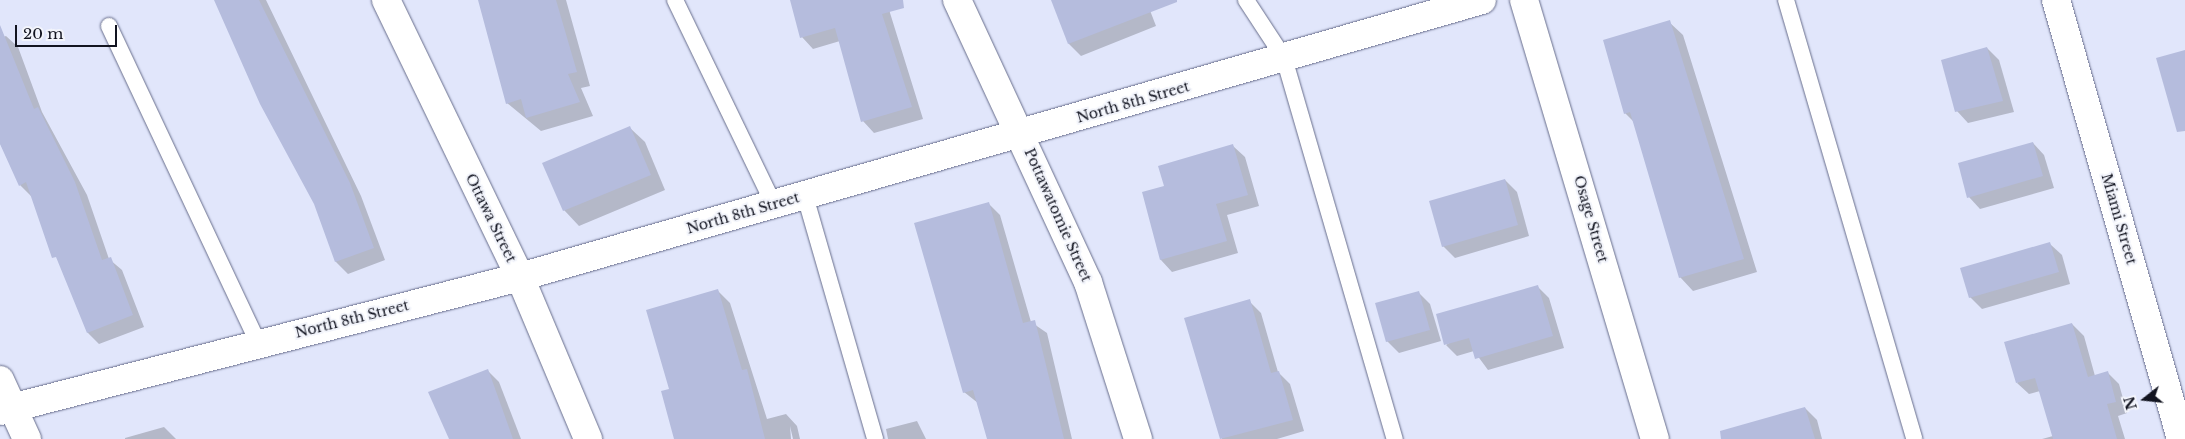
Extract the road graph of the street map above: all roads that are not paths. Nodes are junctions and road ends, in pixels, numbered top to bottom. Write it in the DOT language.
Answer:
graph roads {
  1 [pos="386,0"];
  2 [pos="675,0"];
  3 [pos="957,0"];
  4 [pos="1246,0"];
  5 [pos="1482,0"];
  6 [pos="1524,0"];
  7 [pos="1786,0"];
  8 [pos="2056,0"];
  9 [pos="109,26"];
  10 [pos="1284,58"];
  11 [pos="1022,134"];
  12 [pos="805,196"];
  13 [pos="774,205"];
  14 [pos="520,277"];
  15 [pos="258,343"];
  16 [pos="0,380"];
  17 [pos="6,408"];
  18 [pos="28,439"];
  19 [pos="588,439"];
  20 [pos="875,439"];
  21 [pos="1138,439"];
  22 [pos="1395,439"];
  23 [pos="1655,439"];
  24 [pos="1914,439"];
  25 [pos="2181,439"];
  1 -- 14 [label="street, Ottawa Street"];
  2 -- 13 [label="lane"];
  3 -- 11 [label="street, Pottawatomie Street"];
  4 -- 10 [label="lane"];
  5 -- 10 [label="street, North 8th Street"];
  6 -- 23 [label="street, Osage Street"];
  7 -- 24 [label="lane"];
  8 -- 25 [label="street, Miami Street"];
  9 -- 15 [label="lane"];
  10 -- 11 [label="street, North 8th Street"];
  10 -- 22 [label="lane"];
  11 -- 12 [label="street, North 8th Street"];
  11 -- 21 [label="street, Pottawatomie Street"];
  12 -- 13 [label="street, North 8th Street"];
  12 -- 20 [label="lane"];
  13 -- 14 [label="street, North 8th Street"];
  14 -- 15 [label="street, North 8th Street"];
  14 -- 19 [label="street, Ottawa Street"];
  15 -- 17 [label="street, North 8th Street"];
  16 -- 17 [label="street"];
  17 -- 18 [label="street"];
}
